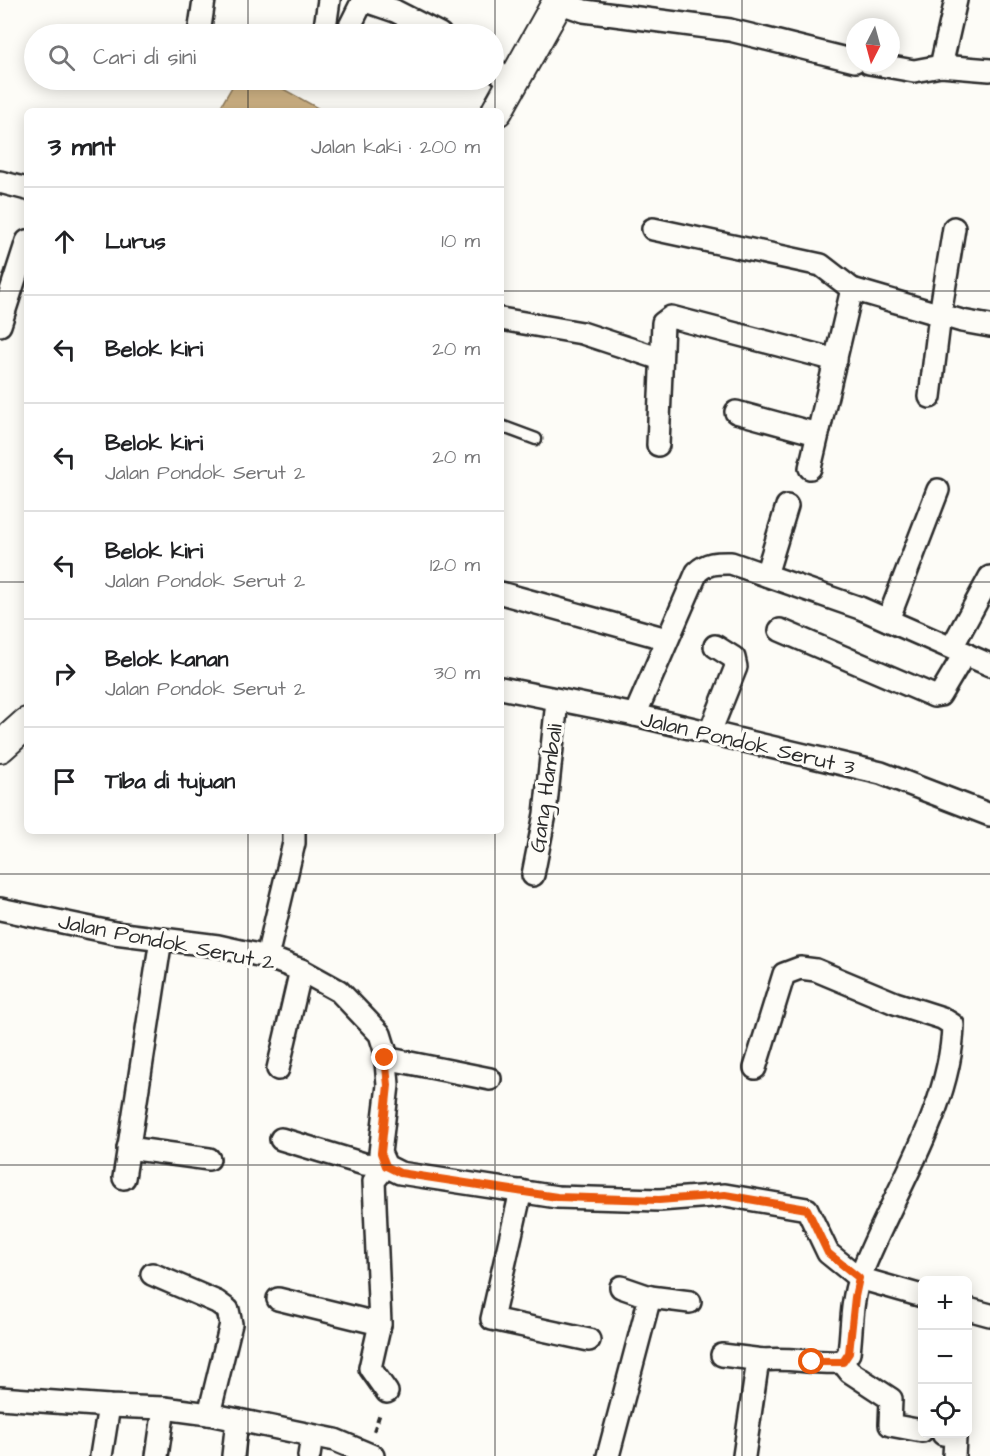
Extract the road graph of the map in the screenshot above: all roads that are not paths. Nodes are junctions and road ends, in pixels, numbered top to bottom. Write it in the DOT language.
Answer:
graph roads {
  1 [pos="204,0"];
  2 [pos="329,0"];
  3 [pos="956,0"];
  4 [pos="558,1"];
  5 [pos="200,24"];
  6 [pos="325,24"];
  7 [pos="351,24"];
  8 [pos="420,24"];
  9 [pos="846,59"];
  10 [pos="941,66"];
  11 [pos="900,69"];
  12 [pos="990,70"];
  13 [pos="504,75"];
  14 [pos="501,90"];
  15 [pos="498,108"];
  16 [pos="0,182"];
  17 [pos="24,188"];
  18 [pos="954,228"];
  19 [pos="653,229"];
  20 [pos="24,251"];
  21 [pos="852,289"];
  22 [pos="940,315"];
  23 [pos="504,320"];
  24 [pos="0,325"];
  25 [pos="990,326"];
  26 [pos="661,359"];
  27 [pos="836,360"];
  28 [pos="930,397"];
  29 [pos="736,412"];
  30 [pos="504,427"];
  31 [pos="818,434"];
  32 [pos="536,439"];
  33 [pos="658,446"];
  34 [pos="810,468"];
  35 [pos="938,490"];
  36 [pos="787,506"];
  37 [pos="766,575"];
  38 [pos="990,577"];
  39 [pos="504,594"];
  40 [pos="888,620"];
  41 [pos="780,630"];
  42 [pos="667,639"];
  43 [pos="715,646"];
  44 [pos="958,650"];
  45 [pos="990,665"];
  46 [pos="504,689"];
  47 [pos="557,701"];
  48 [pos="635,715"];
  49 [pos="24,726"];
  50 [pos="710,732"];
  51 [pos="0,747"];
  52 [pos="990,815"];
  53 [pos="294,834"];
  54 [pos="533,874"];
  55 [pos="0,909"];
  56 [pos="161,939"];
  57 [pos="267,957"];
  58 [pos="300,970"];
  59 [pos="385,1058"];
  60 [pos="755,1068"];
  61 [pos="278,1069"];
  62 [pos="490,1078"];
  63 [pos="281,1139"];
  64 [pos="129,1148"];
  65 [pos="209,1159"];
  66 [pos="386,1166"];
  67 [pos="124,1178"];
  68 [pos="521,1191"];
  69 [pos="152,1274"];
  70 [pos="859,1278"];
  71 [pos="621,1287"];
  72 [pos="918,1295"];
  73 [pos="650,1297"];
  74 [pos="278,1299"];
  75 [pos="690,1302"];
  76 [pos="972,1310"];
  77 [pos="990,1315"];
  78 [pos="380,1323"];
  79 [pos="589,1340"];
  80 [pos="722,1355"];
  81 [pos="763,1360"];
  82 [pos="843,1362"];
  83 [pos="387,1392"];
  84 [pos="0,1398"];
  85 [pos="108,1406"];
  86 [pos="164,1408"];
  87 [pos="210,1414"];
  88 [pos="237,1420"];
  89 [pos="918,1430"];
  90 [pos="955,1438"];
  91 [pos="310,1446"];
  92 [pos="369,1455"];
  93 [pos="100,1456"];
  94 [pos="157,1456"];
  95 [pos="233,1456"];
  96 [pos="608,1456"];
  97 [pos="744,1456"];
  98 [pos="954,1456"];
  1 -- 5 [label="street"];
  2 -- 6 [label="street"];
  3 -- 10 [label="street"];
  4 -- 9 [label="street"];
  4 -- 13 [label="main road"];
  7 -- 8 [label="street"];
  10 -- 11 [label="street"];
  10 -- 12 [label="street"];
  14 -- 15 [label="main road"];
  16 -- 17 [label="street"];
  18 -- 22 [label="street"];
  19 -- 21 [label="street"];
  20 -- 24 [label="street"];
  21 -- 22 [label="street"];
  21 -- 27 [label="street"];
  22 -- 25 [label="street"];
  22 -- 28 [label="street"];
  23 -- 26 [label="street"];
  26 -- 27 [label="street"];
  26 -- 33 [label="street"];
  27 -- 31 [label="street"];
  29 -- 31 [label="street"];
  30 -- 32 [label="lane"];
  31 -- 34 [label="street"];
  35 -- 40 [label="street"];
  36 -- 37 [label="street"];
  37 -- 40 [label="street"];
  37 -- 42 [label="street"];
  38 -- 44 [label="street"];
  39 -- 42 [label="street"];
  40 -- 44 [label="street"];
  41 -- 44 [label="street"];
  42 -- 48 [label="street"];
  43 -- 50 [label="street"];
  44 -- 45 [label="street"];
  46 -- 47 [label="street, Jalan Pondok Serut 3"];
  47 -- 48 [label="street, Jalan Pondok Serut 3"];
  47 -- 54 [label="street, Gang Hambali"];
  48 -- 50 [label="street, Jalan Pondok Serut 3"];
  49 -- 51 [label="main road"];
  50 -- 52 [label="street, Jalan Pondok Serut 3"];
  53 -- 57 [label="street"];
  55 -- 56 [label="street, Jalan Pondok Serut 2"];
  56 -- 57 [label="street, Jalan Pondok Serut 2"];
  56 -- 64 [label="street"];
  57 -- 58 [label="street, Jalan Pondok Serut 2"];
  58 -- 59 [label="street, Jalan Pondok Serut 2"];
  58 -- 61 [label="street"];
  59 -- 62 [label="street"];
  59 -- 66 [label="street, Jalan Pondok Serut 2"];
  60 -- 70 [label="street"];
  63 -- 66 [label="street"];
  64 -- 65 [label="street"];
  64 -- 67 [label="street"];
  66 -- 68 [label="street"];
  66 -- 78 [label="street"];
  68 -- 70 [label="street"];
  68 -- 79 [label="street"];
  69 -- 87 [label="street"];
  70 -- 72 [label="street"];
  70 -- 82 [label="street"];
  71 -- 73 [label="street"];
  73 -- 75 [label="street"];
  73 -- 96 [label="street"];
  74 -- 78 [label="street"];
  76 -- 77 [label="street"];
  78 -- 83 [label="street"];
  80 -- 81 [label="street"];
  81 -- 82 [label="street"];
  81 -- 97 [label="street"];
  82 -- 89 [label="street"];
  84 -- 85 [label="street"];
  85 -- 86 [label="street"];
  85 -- 93 [label="street"];
  86 -- 87 [label="street"];
  86 -- 94 [label="street"];
  87 -- 88 [label="street"];
  88 -- 91 [label="street"];
  88 -- 95 [label="street"];
  90 -- 98 [label="street"];
  91 -- 92 [label="street"];
}
